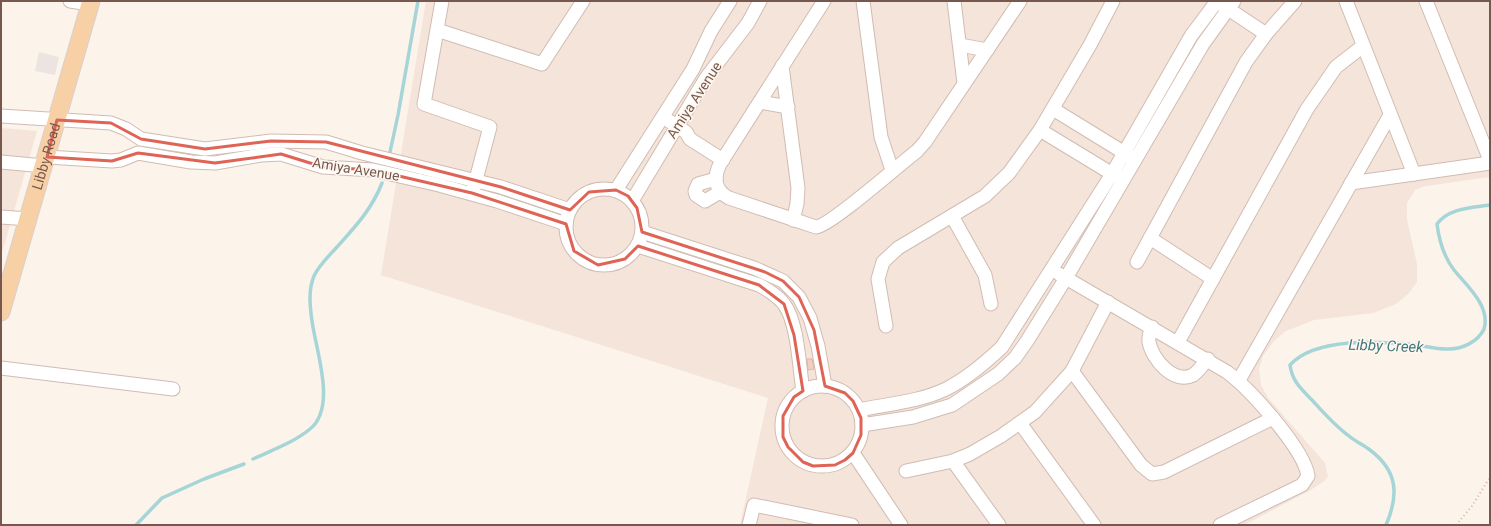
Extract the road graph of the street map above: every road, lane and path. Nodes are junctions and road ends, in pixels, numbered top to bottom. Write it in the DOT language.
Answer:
graph roads {
  1 [pos="70,1"];
  2 [pos="442,1"];
  3 [pos="583,1"];
  4 [pos="730,1"];
  5 [pos="760,1"];
  6 [pos="824,1"];
  7 [pos="863,1"];
  8 [pos="954,1"];
  9 [pos="1020,1"];
  10 [pos="1112,1"];
  11 [pos="1217,1"];
  12 [pos="1295,1"];
  13 [pos="1346,1"];
  14 [pos="1426,1"];
  15 [pos="90,2"];
  16 [pos="1231,5"];
  17 [pos="437,30"];
  18 [pos="1266,34"];
  19 [pos="960,45"];
  20 [pos="1363,46"];
  21 [pos="987,50"];
  22 [pos="782,66"];
  23 [pos="964,83"];
  24 [pos="760,102"];
  25 [pos="788,107"];
  26 [pos="1052,109"];
  27 [pos="1390,115"];
  28 [pos="1,116"];
  29 [pos="662,117"];
  30 [pos="57,120"];
  31 [pos="681,129"];
  32 [pos="1040,130"];
  33 [pos="140,139"];
  34 [pos="647,142"];
  35 [pos="662,151"];
  36 [pos="1124,153"];
  37 [pos="138,154"];
  38 [pos="725,157"];
  39 [pos="1136,160"];
  40 [pos="45,161"];
  41 [pos="1490,161"];
  42 [pos="1,162"];
  43 [pos="631,166"];
  44 [pos="892,170"];
  45 [pos="1112,174"];
  46 [pos="1414,174"];
  47 [pos="647,177"];
  48 [pos="716,179"];
  49 [pos="476,180"];
  50 [pos="1124,181"];
  51 [pos="1351,183"];
  52 [pos="616,190"];
  53 [pos="720,192"];
  54 [pos="472,193"];
  55 [pos="632,201"];
  56 [pos="570,210"];
  57 [pos="952,216"];
  58 [pos="1,217"];
  59 [pos="28,219"];
  60 [pos="793,220"];
  61 [pos="566,224"];
  62 [pos="642,232"];
  63 [pos="1150,238"];
  64 [pos="638,246"];
  65 [pos="1137,262"];
  66 [pos="1052,270"];
  67 [pos="1066,278"];
  68 [pos="1213,279"];
  69 [pos="1108,302"];
  70 [pos="991,304"];
  71 [pos="1,312"];
  72 [pos="886,326"];
  73 [pos="1152,326"];
  74 [pos="814,330"];
  75 [pos="794,335"];
  76 [pos="1178,342"];
  77 [pos="818,346"];
  78 [pos="797,350"];
  79 [pos="1208,359"];
  80 [pos="1,368"];
  81 [pos="1072,371"];
  82 [pos="1239,380"];
  83 [pos="825,386"];
  84 [pos="173,389"];
  85 [pos="803,391"];
  86 [pos="859,410"];
  87 [pos="1273,418"];
  88 [pos="1020,423"];
  89 [pos="862,425"];
  90 [pos="853,453"];
  91 [pos="953,461"];
  92 [pos="906,471"];
  93 [pos="1490,477"];
  94 [pos="749,525"];
  95 [pos="852,525"];
  96 [pos="901,525"];
  97 [pos="999,525"];
  98 [pos="1094,525"];
  99 [pos="1220,525"];
  100 [pos="1456,525"];
  1 -- 15 [label="street"];
  2 -- 17 [label="street"];
  3 -- 17 [label="street"];
  4 -- 29 [label="street, Amiya Avenue"];
  5 -- 31 [label="street, Amiya Avenue"];
  6 -- 22 [label="street"];
  7 -- 44 [label="street"];
  8 -- 19 [label="street"];
  9 -- 21 [label="street"];
  10 -- 26 [label="street"];
  11 -- 16 [label="street"];
  11 -- 36 [label="street"];
  12 -- 18 [label="street"];
  13 -- 20 [label="street"];
  14 -- 41 [label="street"];
  15 -- 30 [label="main road, Libby Road"];
  16 -- 18 [label="street"];
  16 -- 39 [label="street"];
  17 -- 49 [label="street"];
  18 -- 63 [label="street"];
  19 -- 21 [label="street"];
  19 -- 23 [label="street"];
  20 -- 27 [label="street"];
  20 -- 68 [label="street"];
  21 -- 23 [label="street"];
  22 -- 24 [label="street"];
  22 -- 25 [label="street"];
  23 -- 44 [label="street"];
  24 -- 25 [label="street"];
  24 -- 38 [label="street"];
  25 -- 60 [label="street"];
  26 -- 32 [label="street"];
  26 -- 36 [label="street"];
  27 -- 46 [label="street"];
  27 -- 51 [label="street"];
  28 -- 30 [label="street, Amiya Avenue"];
  29 -- 31 [label="street"];
  29 -- 34 [label="street, Amiya Avenue"];
  30 -- 33 [label="street, Amiya Avenue"];
  30 -- 40 [label="main road, Libby Road"];
  31 -- 35 [label="street, Amiya Avenue"];
  31 -- 38 [label="street"];
  32 -- 45 [label="street"];
  32 -- 57 [label="street"];
  33 -- 37 [label="street"];
  33 -- 49 [label="street, Amiya Avenue"];
  34 -- 35 [label="street"];
  34 -- 43 [label="street, Amiya Avenue"];
  35 -- 47 [label="street, Amiya Avenue"];
  36 -- 39 [label="street"];
  36 -- 45 [label="street"];
  37 -- 40 [label="street, Amiya Avenue"];
  37 -- 54 [label="street, Amiya Avenue"];
  38 -- 48 [label="street"];
  39 -- 50 [label="street"];
  40 -- 42 [label="street, Amiya Avenue"];
  40 -- 59 [label="main road, Libby Road"];
  41 -- 46 [label="street"];
  43 -- 47 [label="street"];
  43 -- 52 [label="street, Amiya Avenue"];
  44 -- 60 [label="street"];
  45 -- 50 [label="street"];
  45 -- 66 [label="street"];
  46 -- 51 [label="street"];
  47 -- 55 [label="street, Amiya Avenue"];
  48 -- 53 [label="street"];
  48 -- 53 [label="street"];
  49 -- 54 [label="street"];
  49 -- 56 [label="street, Amiya Avenue"];
  50 -- 67 [label="street"];
  51 -- 82 [label="street"];
  52 -- 55 [label="street"];
  52 -- 56 [label="street"];
  53 -- 60 [label="street"];
  54 -- 61 [label="street, Amiya Avenue"];
  55 -- 62 [label="street"];
  56 -- 61 [label="street"];
  57 -- 70 [label="street"];
  57 -- 72 [label="street"];
  58 -- 59 [label="street"];
  59 -- 71 [label="main road, Libby Road"];
  61 -- 64 [label="street"];
  62 -- 64 [label="street"];
  62 -- 74 [label="street"];
  63 -- 65 [label="street"];
  63 -- 68 [label="street"];
  64 -- 75 [label="street"];
  66 -- 67 [label="street"];
  66 -- 86 [label="street"];
  67 -- 69 [label="street"];
  67 -- 89 [label="street"];
  68 -- 76 [label="street"];
  69 -- 73 [label="street"];
  69 -- 81 [label="street"];
  73 -- 76 [label="street"];
  73 -- 79 [label="street"];
  74 -- 75 [label="street"];
  74 -- 77 [label="street"];
  75 -- 78 [label="street"];
  76 -- 79 [label="street"];
  77 -- 78 [label="street"];
  77 -- 83 [label="street"];
  78 -- 85 [label="street"];
  79 -- 82 [label="street"];
  80 -- 84 [label="street"];
  81 -- 87 [label="street"];
  81 -- 88 [label="street"];
  82 -- 87 [label="street"];
  83 -- 85 [label="street"];
  83 -- 86 [label="street"];
  85 -- 90 [label="street"];
  86 -- 89 [label="street"];
  87 -- 99 [label="street"];
  88 -- 91 [label="street"];
  88 -- 98 [label="street"];
  89 -- 90 [label="street"];
  90 -- 96 [label="street"];
  91 -- 92 [label="street"];
  91 -- 97 [label="street"];
  93 -- 100 [label="path"];
  94 -- 95 [label="street"];
}
